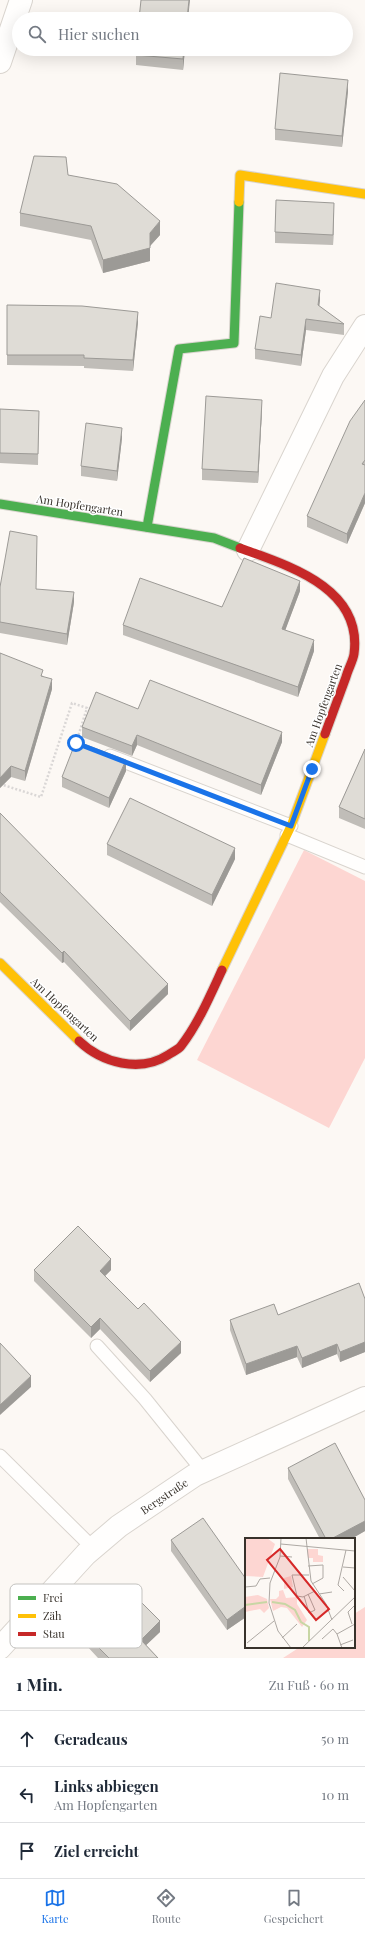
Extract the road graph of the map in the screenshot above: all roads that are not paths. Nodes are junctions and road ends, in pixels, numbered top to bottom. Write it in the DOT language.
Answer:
graph roads {
  1 [pos="21,0"];
  2 [pos="17,12"];
  3 [pos="12,27"];
  4 [pos="0,62"];
  5 [pos="365,194"];
  6 [pos="365,326"];
  7 [pos="0,504"];
  8 [pos="147,527"];
  9 [pos="248,550"];
  10 [pos="76,743"];
  11 [pos="289,830"];
  12 [pos="365,867"];
  13 [pos="0,963"];
  14 [pos="97,1346"];
  15 [pos="365,1398"];
  16 [pos="0,1456"];
  17 [pos="203,1471"];
  18 [pos="93,1548"];
  19 [pos="58,1584"];
  20 [pos="10,1636"];
  21 [pos="0,1648"];
  1 -- 2 [label="street"];
  3 -- 4 [label="street"];
  5 -- 8 [label="street"];
  6 -- 9 [label="street"];
  7 -- 8 [label="street, Am Hopfengarten"];
  8 -- 9 [label="street, Am Hopfengarten"];
  9 -- 11 [label="street, Am Hopfengarten"];
  10 -- 11 [label="lane"];
  11 -- 12 [label="lane"];
  11 -- 13 [label="street, Am Hopfengarten"];
  14 -- 17 [label="lane"];
  15 -- 17 [label="street, Bergstraße"];
  16 -- 18 [label="lane"];
  17 -- 18 [label="street, Bergstraße"];
  18 -- 19 [label="street, Bergstraße"];
  20 -- 21 [label="street, Bergstraße"];
}
